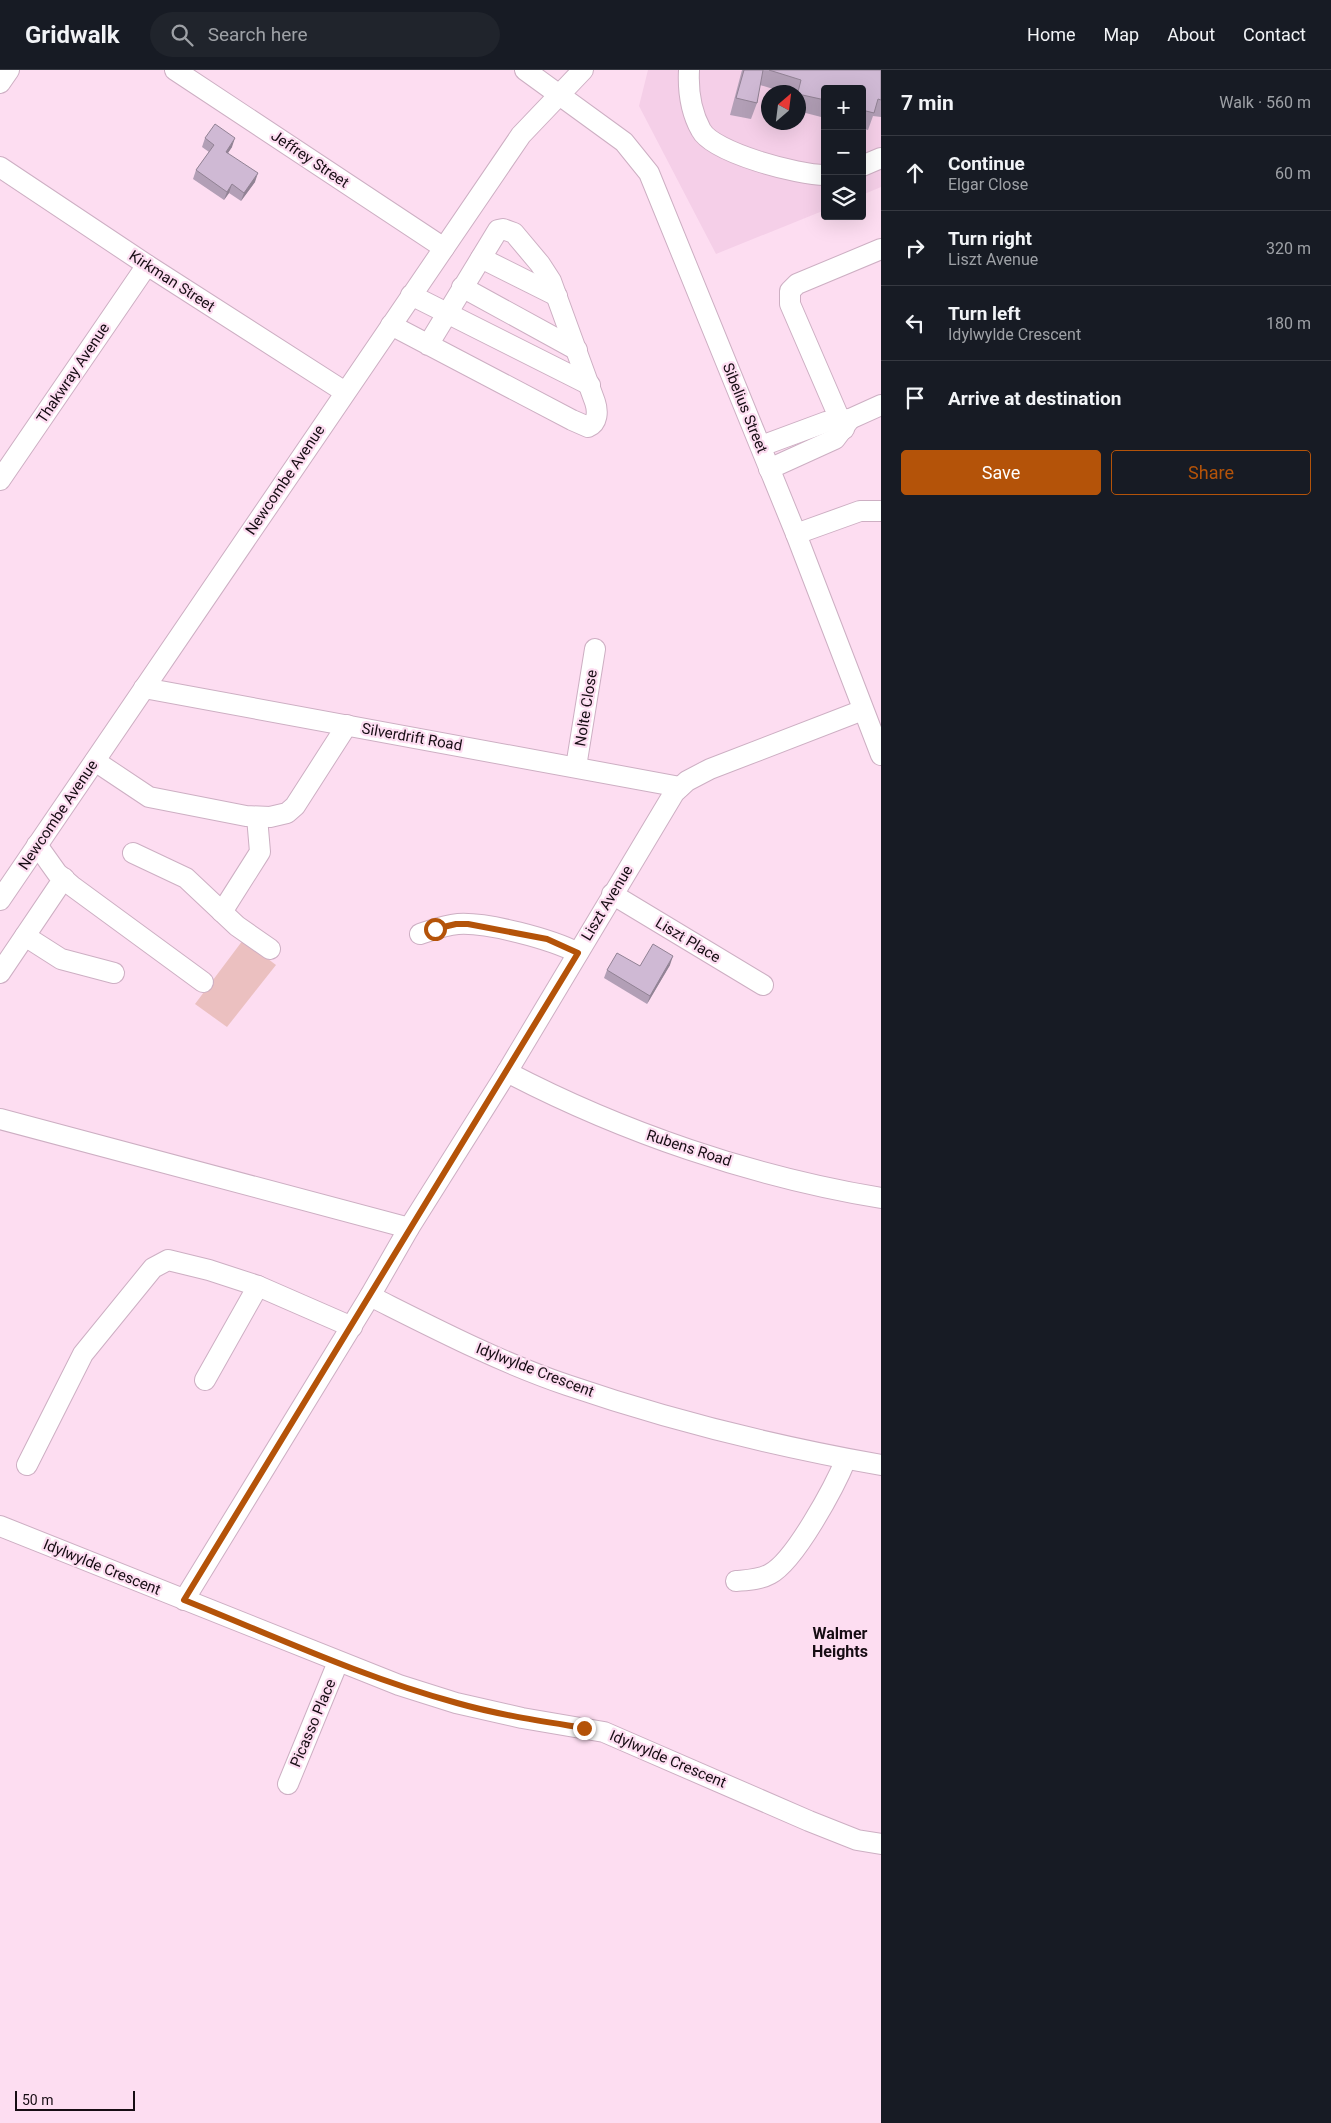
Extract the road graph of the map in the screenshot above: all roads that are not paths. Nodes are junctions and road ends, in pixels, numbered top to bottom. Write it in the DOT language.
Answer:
graph roads {
  1 [pos="9,70"];
  2 [pos="175,70"];
  3 [pos="525,70"];
  4 [pos="583,70"];
  5 [pos="689,70"];
  6 [pos="0,83"];
  7 [pos="560,95"];
  8 [pos="881,158"];
  9 [pos="866,164"];
  10 [pos="0,167"];
  11 [pos="821,175"];
  12 [pos="444,248"];
  13 [pos="881,249"];
  14 [pos="480,258"];
  15 [pos="147,265"];
  16 [pos="462,287"];
  17 [pos="411,295"];
  18 [pos="557,296"];
  19 [pos="446,313"];
  20 [pos="391,325"];
  21 [pos="428,345"];
  22 [pos="578,350"];
  23 [pos="590,385"];
  24 [pos="345,392"];
  25 [pos="881,405"];
  26 [pos="845,422"];
  27 [pos="761,446"];
  28 [pos="769,469"];
  29 [pos="0,480"];
  30 [pos="881,510"];
  31 [pos="796,534"];
  32 [pos="595,649"];
  33 [pos="144,688"];
  34 [pos="863,710"];
  35 [pos="348,725"];
  36 [pos="881,755"];
  37 [pos="95,761"];
  38 [pos="576,767"];
  39 [pos="680,787"];
  40 [pos="258,817"];
  41 [pos="37,845"];
  42 [pos="133,853"];
  43 [pos="64,878"];
  44 [pos="612,894"];
  45 [pos="0,900"];
  46 [pos="222,912"];
  47 [pos="420,934"];
  48 [pos="25,936"];
  49 [pos="270,949"];
  50 [pos="578,953"];
  51 [pos="0,972"];
  52 [pos="114,973"];
  53 [pos="203,982"];
  54 [pos="763,985"];
  55 [pos="507,1072"];
  56 [pos="0,1119"];
  57 [pos="881,1198"];
  58 [pos="409,1228"];
  59 [pos="258,1286"];
  60 [pos="370,1296"];
  61 [pos="352,1326"];
  62 [pos="205,1380"];
  63 [pos="846,1459"];
  64 [pos="27,1465"];
  65 [pos="881,1465"];
  66 [pos="0,1526"];
  67 [pos="736,1581"];
  68 [pos="184,1600"];
  69 [pos="338,1662"];
  70 [pos="288,1784"];
  71 [pos="881,1844"];
  1 -- 6 [label="street"];
  2 -- 12 [label="street, Jeffrey Street"];
  3 -- 7 [label="street, Sibelius Street"];
  4 -- 7 [label="street, Newcombe Avenue"];
  5 -- 11 [label="street"];
  7 -- 12 [label="street, Newcombe Avenue"];
  7 -- 27 [label="street, Sibelius Street"];
  8 -- 9 [label="street"];
  10 -- 15 [label="street, Kirkman Street"];
  12 -- 17 [label="street, Newcombe Avenue"];
  13 -- 26 [label="street"];
  14 -- 16 [label="street"];
  14 -- 18 [label="street"];
  14 -- 18 [label="street"];
  15 -- 24 [label="street, Kirkman Street"];
  15 -- 29 [label="street, Thakwray Avenue"];
  16 -- 19 [label="street"];
  16 -- 22 [label="street"];
  17 -- 19 [label="street"];
  17 -- 20 [label="street, Newcombe Avenue"];
  18 -- 22 [label="street"];
  19 -- 21 [label="street"];
  19 -- 23 [label="street"];
  20 -- 21 [label="street"];
  20 -- 24 [label="street, Newcombe Avenue"];
  21 -- 23 [label="street"];
  22 -- 23 [label="street"];
  24 -- 33 [label="street, Newcombe Avenue"];
  25 -- 26 [label="street"];
  26 -- 27 [label="street"];
  26 -- 28 [label="street"];
  27 -- 28 [label="street, Sibelius Street"];
  28 -- 31 [label="street, Sibelius Street"];
  30 -- 31 [label="street"];
  31 -- 34 [label="street, Sibelius Street"];
  32 -- 38 [label="street, Nolte Close"];
  33 -- 35 [label="street, Silverdrift Road"];
  33 -- 37 [label="street, Newcombe Avenue"];
  34 -- 36 [label="street, Sibelius Street"];
  34 -- 39 [label="street, Liszt Avenue"];
  35 -- 38 [label="street, Silverdrift Road"];
  35 -- 40 [label="street"];
  37 -- 40 [label="street"];
  37 -- 41 [label="street, Newcombe Avenue"];
  38 -- 39 [label="street, Silverdrift Road"];
  39 -- 44 [label="street, Liszt Avenue"];
  40 -- 46 [label="street"];
  41 -- 43 [label="street"];
  41 -- 45 [label="street, Newcombe Avenue"];
  42 -- 46 [label="street"];
  43 -- 48 [label="street"];
  43 -- 53 [label="street"];
  44 -- 50 [label="street, Liszt Avenue"];
  44 -- 54 [label="street, Liszt Place"];
  46 -- 49 [label="street"];
  47 -- 50 [label="street"];
  48 -- 51 [label="street"];
  48 -- 52 [label="street"];
  50 -- 55 [label="street, Liszt Avenue"];
  55 -- 57 [label="street, Rubens Road"];
  55 -- 58 [label="street, Liszt Avenue"];
  56 -- 58 [label="street"];
  58 -- 60 [label="street, Liszt Avenue"];
  59 -- 61 [label="street"];
  59 -- 62 [label="street"];
  59 -- 64 [label="street"];
  60 -- 61 [label="street, Liszt Avenue"];
  60 -- 63 [label="street, Idylwylde Crescent"];
  61 -- 68 [label="street, Liszt Avenue"];
  63 -- 65 [label="street, Idylwylde Crescent"];
  63 -- 67 [label="street"];
  66 -- 68 [label="street, Idylwylde Crescent"];
  68 -- 69 [label="street, Idylwylde Crescent"];
  69 -- 70 [label="street, Picasso Place"];
  69 -- 71 [label="street, Idylwylde Crescent"];
}
